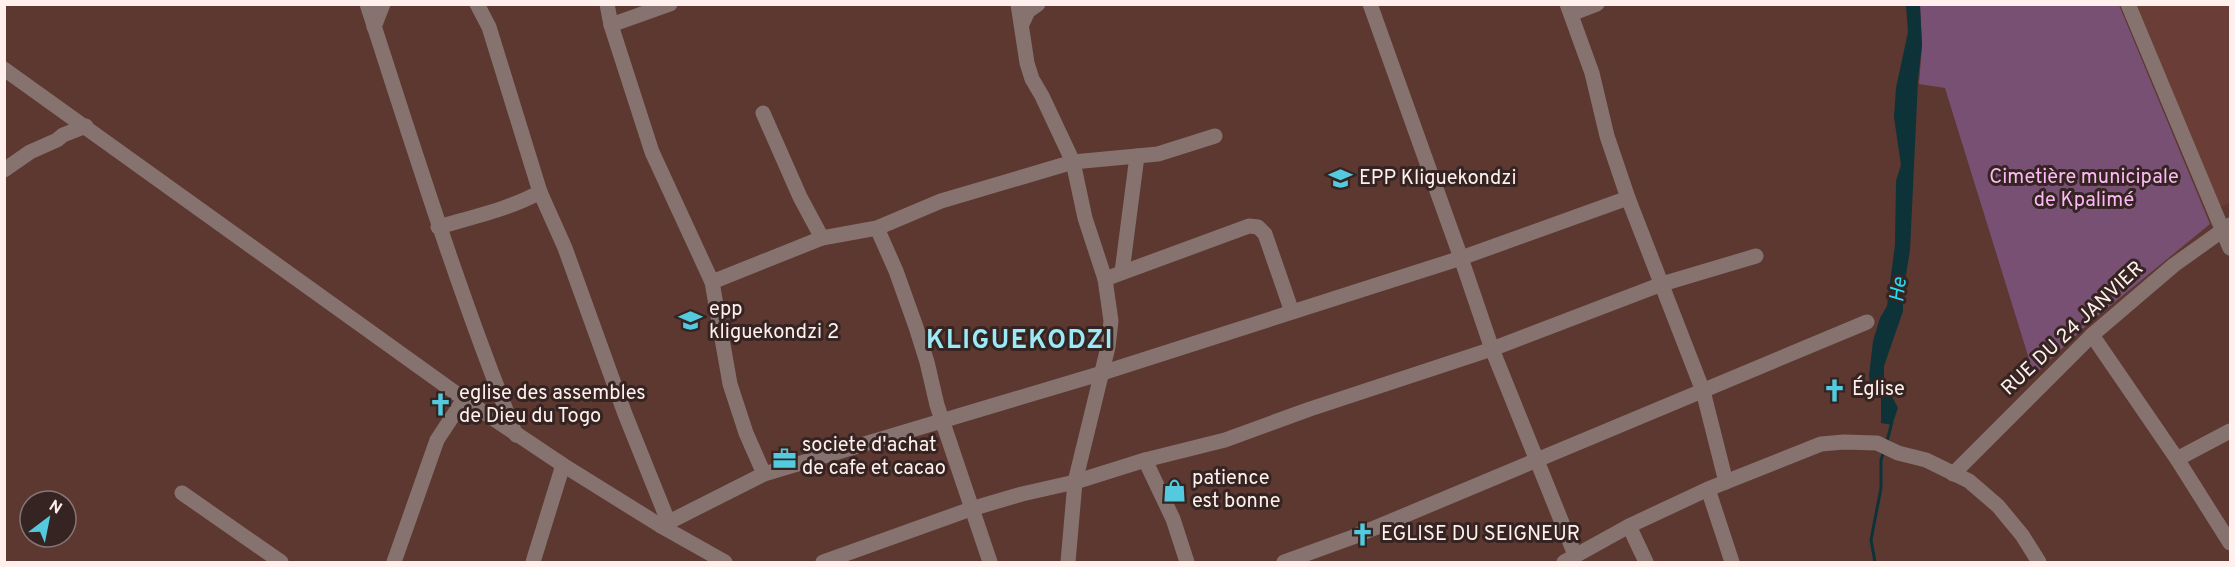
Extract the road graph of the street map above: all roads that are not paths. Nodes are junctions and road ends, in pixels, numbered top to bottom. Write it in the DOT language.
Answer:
graph roads {
  1 [pos="367,4"];
  2 [pos="383,4"];
  3 [pos="477,4"];
  4 [pos="607,4"];
  5 [pos="670,4"];
  6 [pos="1018,4"];
  7 [pos="1038,4"];
  8 [pos="1370,4"];
  9 [pos="1597,4"];
  10 [pos="2128,4"];
  11 [pos="1569,9"];
  12 [pos="1022,24"];
  13 [pos="611,25"];
  14 [pos="374,27"];
  15 [pos="4,69"];
  16 [pos="763,113"];
  17 [pos="86,126"];
  18 [pos="1215,136"];
  19 [pos="1137,156"];
  20 [pos="1073,162"];
  21 [pos="4,171"];
  22 [pos="540,192"];
  23 [pos="1628,198"];
  24 [pos="438,226"];
  25 [pos="2226,227"];
  26 [pos="877,228"];
  27 [pos="822,238"];
  28 [pos="2230,248"];
  29 [pos="1756,256"];
  30 [pos="1461,258"];
  31 [pos="1122,272"];
  32 [pos="1105,279"];
  33 [pos="712,282"];
  34 [pos="1662,284"];
  35 [pos="1292,312"];
  36 [pos="1867,322"];
  37 [pos="2092,334"];
  38 [pos="1492,350"];
  39 [pos="1100,374"];
  40 [pos="1703,391"];
  41 [pos="464,399"];
  42 [pos="943,420"];
  43 [pos="2230,431"];
  44 [pos="516,435"];
  45 [pos="2177,459"];
  46 [pos="1144,460"];
  47 [pos="1535,460"];
  48 [pos="563,465"];
  49 [pos="764,474"];
  50 [pos="1953,474"];
  51 [pos="1075,482"];
  52 [pos="1726,482"];
  53 [pos="1708,489"];
  54 [pos="182,493"];
  55 [pos="971,509"];
  56 [pos="664,523"];
  57 [pos="1629,525"];
  58 [pos="2230,543"];
  59 [pos="1569,559"];
  60 [pos="281,562"];
  61 [pos="394,562"];
  62 [pos="532,562"];
  63 [pos="725,562"];
  64 [pos="823,562"];
  65 [pos="990,562"];
  66 [pos="1068,562"];
  67 [pos="1187,562"];
  68 [pos="1284,562"];
  69 [pos="1646,562"];
  70 [pos="1732,562"];
  71 [pos="2039,562"];
  1 -- 14 [label="street"];
  2 -- 14 [label="street"];
  3 -- 22 [label="street"];
  4 -- 13 [label="street"];
  5 -- 13 [label="street"];
  6 -- 12 [label="street"];
  7 -- 12 [label="street"];
  8 -- 30 [label="street"];
  9 -- 11 [label="street"];
  10 -- 25 [label="street"];
  11 -- 23 [label="street"];
  12 -- 20 [label="street"];
  13 -- 33 [label="street"];
  14 -- 24 [label="street"];
  15 -- 17 [label="street"];
  16 -- 27 [label="street"];
  17 -- 21 [label="street"];
  17 -- 41 [label="street"];
  18 -- 19 [label="street"];
  19 -- 20 [label="street"];
  19 -- 31 [label="street"];
  20 -- 26 [label="street"];
  20 -- 32 [label="street"];
  22 -- 24 [label="street"];
  22 -- 56 [label="street"];
  23 -- 30 [label="street"];
  23 -- 34 [label="street"];
  24 -- 44 [label="street"];
  25 -- 28 [label="street"];
  25 -- 37 [label="street, RUE DU 24 JANVIER"];
  26 -- 27 [label="street"];
  26 -- 42 [label="street"];
  27 -- 33 [label="street"];
  29 -- 34 [label="street"];
  30 -- 35 [label="street"];
  30 -- 38 [label="street"];
  31 -- 32 [label="street"];
  31 -- 35 [label="street"];
  32 -- 39 [label="street"];
  33 -- 49 [label="street"];
  34 -- 38 [label="street"];
  34 -- 40 [label="street"];
  35 -- 39 [label="street"];
  36 -- 40 [label="street"];
  37 -- 45 [label="street"];
  37 -- 50 [label="street, RUE DU 24 JANVIER"];
  38 -- 46 [label="street"];
  38 -- 47 [label="street"];
  39 -- 42 [label="street"];
  39 -- 51 [label="street"];
  40 -- 47 [label="street"];
  40 -- 52 [label="street"];
  41 -- 44 [label="street"];
  41 -- 61 [label="street"];
  42 -- 49 [label="street"];
  42 -- 55 [label="street"];
  43 -- 45 [label="street"];
  44 -- 48 [label="street"];
  45 -- 58 [label="street"];
  46 -- 51 [label="street"];
  46 -- 67 [label="street"];
  47 -- 59 [label="street"];
  47 -- 68 [label="street"];
  48 -- 56 [label="street"];
  48 -- 62 [label="street"];
  49 -- 56 [label="street"];
  50 -- 52 [label="street"];
  50 -- 71 [label="street"];
  51 -- 55 [label="street"];
  51 -- 66 [label="street"];
  52 -- 53 [label="street"];
  53 -- 57 [label="street"];
  53 -- 70 [label="street"];
  54 -- 60 [label="street"];
  55 -- 64 [label="street"];
  55 -- 65 [label="street"];
  56 -- 63 [label="street"];
  57 -- 59 [label="street"];
  57 -- 69 [label="street"];
}
